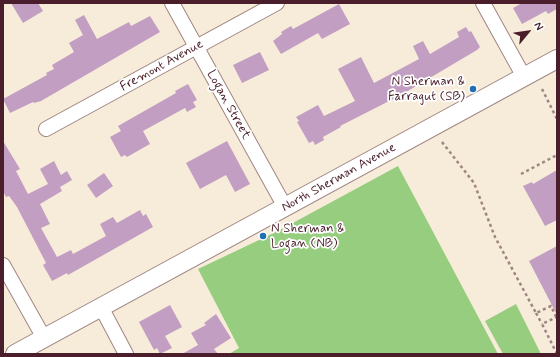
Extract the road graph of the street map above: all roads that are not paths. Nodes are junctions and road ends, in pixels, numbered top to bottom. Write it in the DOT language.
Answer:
graph roads {
  1 [pos="172,3"];
  2 [pos="276,3"];
  3 [pos="483,3"];
  4 [pos="196,48"];
  5 [pos="557,59"];
  6 [pos="524,77"];
  7 [pos="46,129"];
  8 [pos="285,207"];
  9 [pos="3,265"];
  10 [pos="100,307"];
  11 [pos="44,338"];
  12 [pos="15,354"];
  13 [pos="126,354"];
  1 -- 4 [label="street, Logan Street"];
  2 -- 4 [label="street, Fremont Avenue"];
  3 -- 6 [label="street"];
  4 -- 7 [label="street, Fremont Avenue"];
  4 -- 8 [label="street, Logan Street"];
  5 -- 6 [label="street, North Sherman Avenue"];
  6 -- 8 [label="street, North Sherman Avenue"];
  8 -- 10 [label="street, North Sherman Avenue"];
  9 -- 11 [label="street"];
  10 -- 11 [label="street, North Sherman Avenue"];
  10 -- 13 [label="street"];
  11 -- 12 [label="street, North Sherman Avenue"];
}
